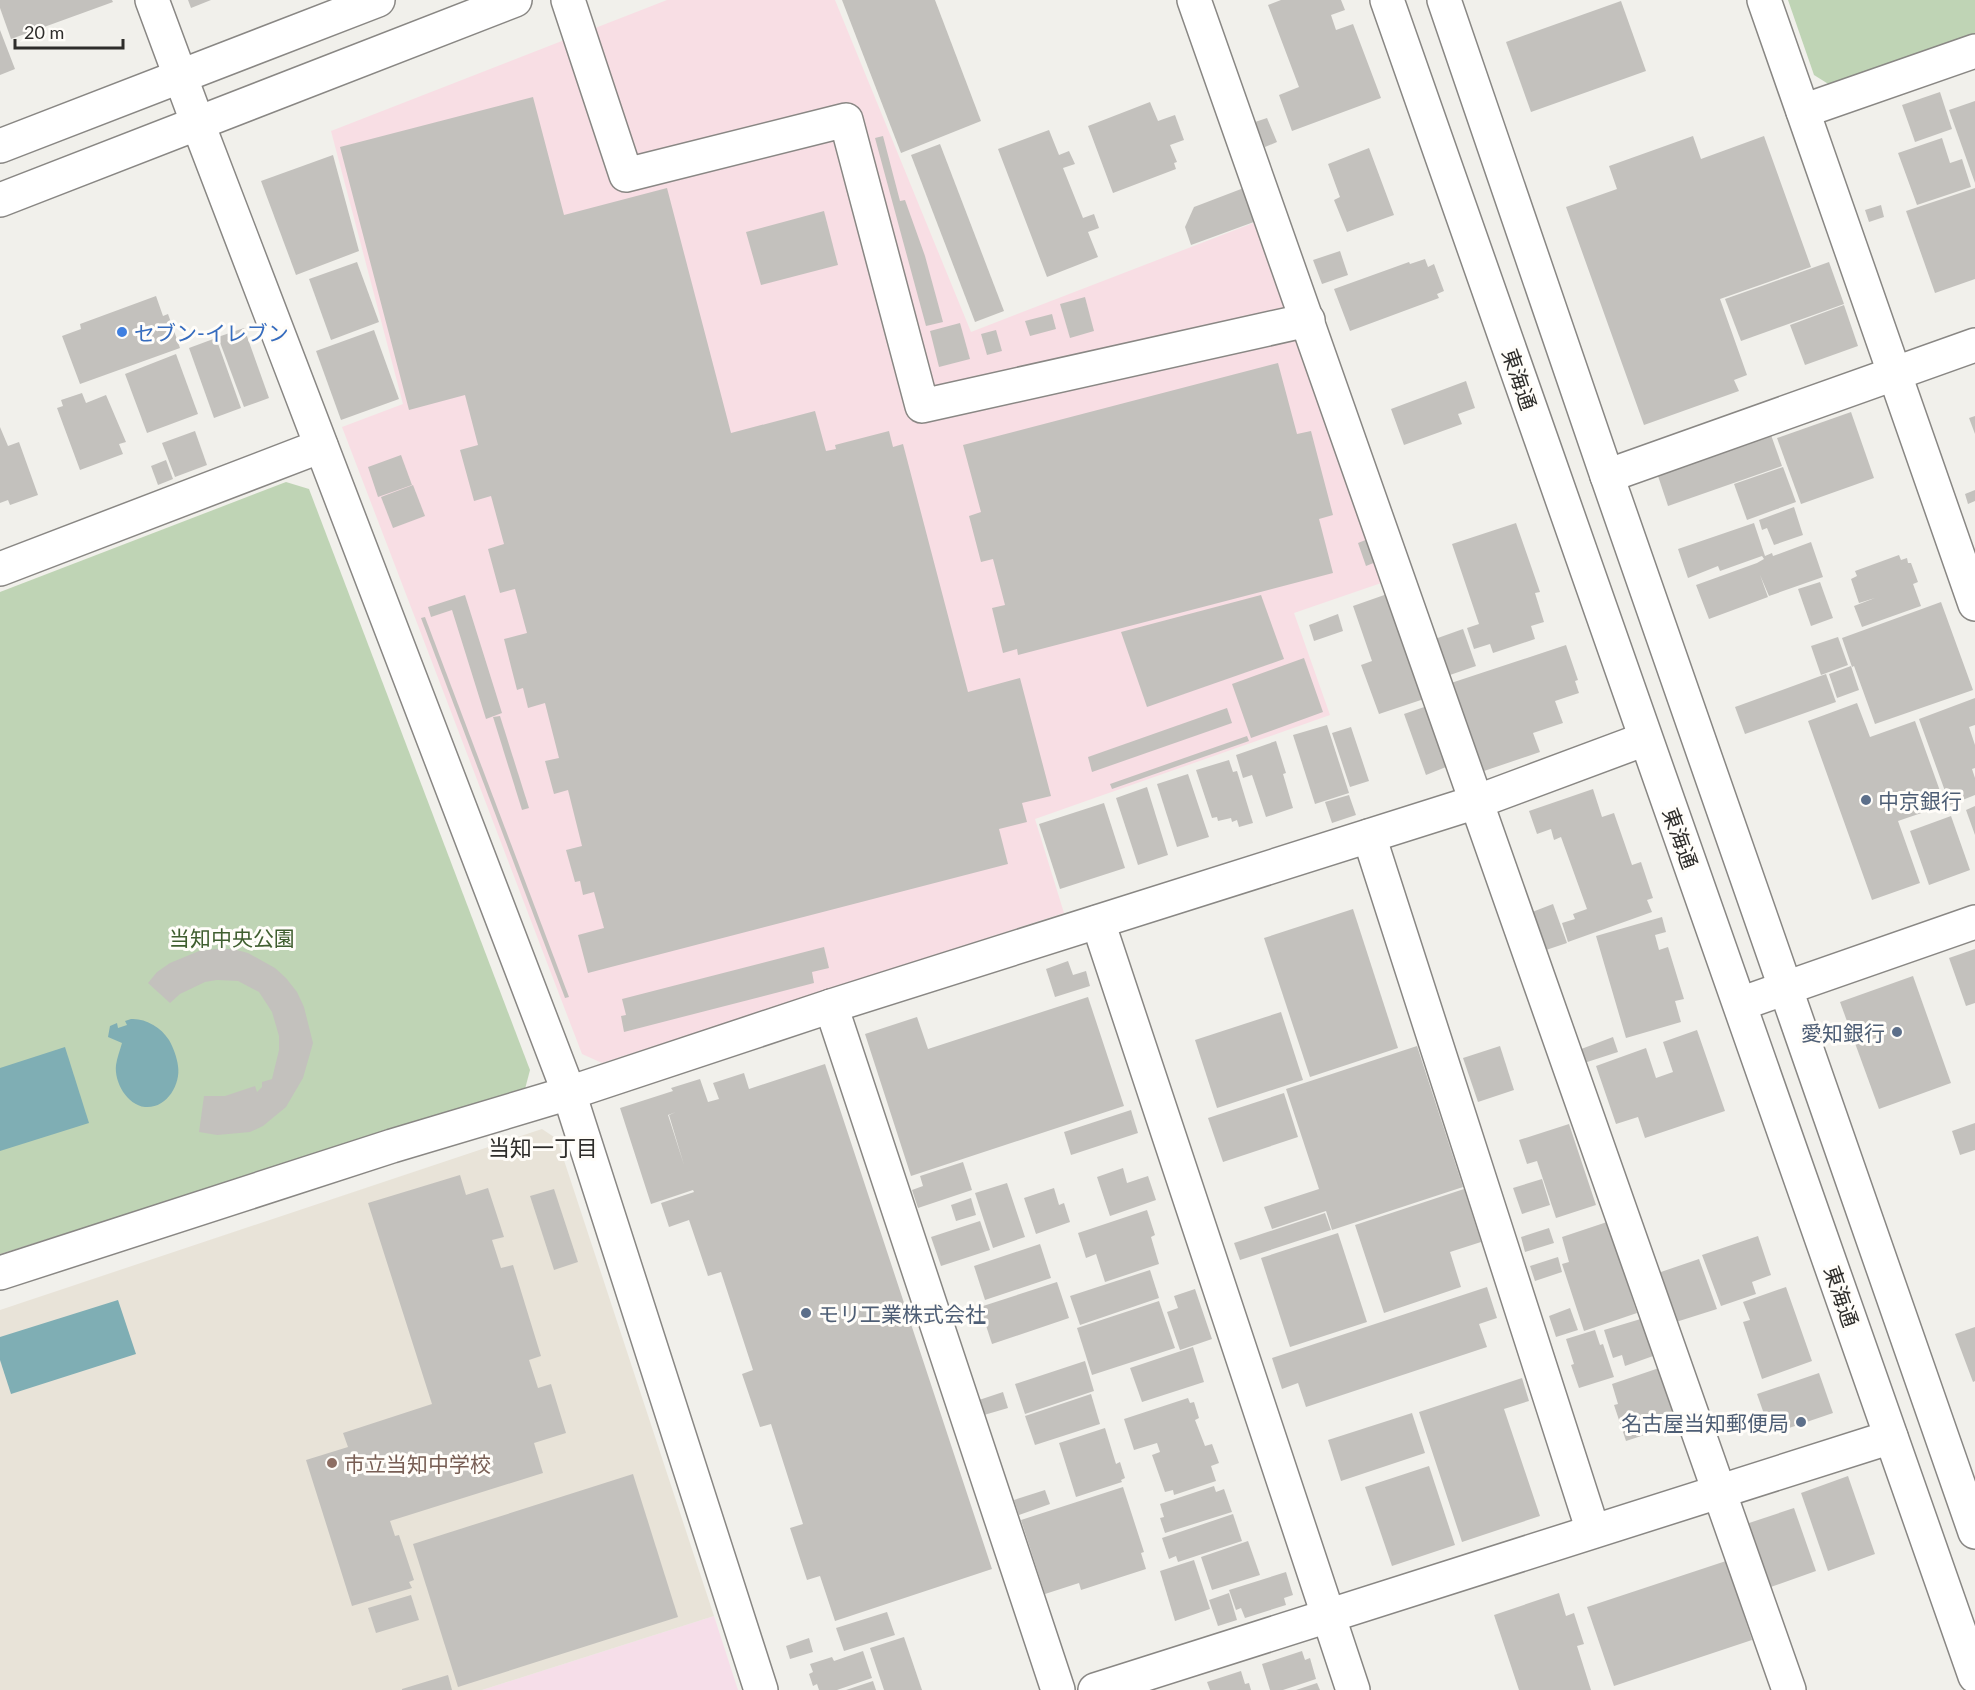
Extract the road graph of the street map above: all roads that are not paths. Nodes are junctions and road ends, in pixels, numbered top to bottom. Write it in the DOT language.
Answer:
graph roads {
  1 [pos="152,0"];
  2 [pos="378,0"];
  3 [pos="515,0"];
  4 [pos="568,0"];
  5 [pos="1194,0"];
  6 [pos="1387,0"];
  7 [pos="1764,0"];
  8 [pos="1448,1"];
  9 [pos="1975,51"];
  10 [pos="181,77"];
  11 [pos="1803,111"];
  12 [pos="198,124"];
  13 [pos="0,146"];
  14 [pos="0,200"];
  15 [pos="1308,320"];
  16 [pos="1975,345"];
  17 [pos="1894,374"];
  18 [pos="321,446"];
  19 [pos="1607,476"];
  20 [pos="0,569"];
  21 [pos="1975,604"];
  22 [pos="1645,739"];
  23 [pos="1476,802"];
  24 [pos="1369,836"];
  25 [pos="1098,922"];
  26 [pos="1975,922"];
  27 [pos="1786,987"];
  28 [pos="1740,1004"];
  29 [pos="831,1006"];
  30 [pos="569,1094"];
  31 [pos="0,1273"];
  32 [pos="1891,1437"];
  33 [pos="1719,1491"];
  34 [pos="1593,1531"];
  35 [pos="1975,1532"];
  36 [pos="1328,1615"];
  37 [pos="1975,1676"];
  38 [pos="761,1690"];
  39 [pos="1058,1690"];
  40 [pos="1095,1690"];
  41 [pos="1353,1690"];
  42 [pos="1789,1690"];
  1 -- 10 [label="street"];
  2 -- 10 [label="street"];
  3 -- 12 [label="street"];
  4 -- 15 [label="street"];
  5 -- 15 [label="street"];
  6 -- 22 [label="street, 東海通"];
  7 -- 11 [label="street"];
  8 -- 19 [label="street"];
  9 -- 11 [label="street"];
  10 -- 12 [label="street"];
  10 -- 13 [label="street"];
  11 -- 17 [label="street"];
  12 -- 14 [label="street"];
  12 -- 18 [label="street"];
  15 -- 23 [label="street"];
  16 -- 17 [label="street"];
  17 -- 19 [label="street"];
  17 -- 21 [label="street"];
  18 -- 20 [label="street"];
  18 -- 30 [label="street"];
  19 -- 27 [label="street"];
  22 -- 23 [label="street"];
  22 -- 28 [label="street, 東海通"];
  23 -- 24 [label="street"];
  23 -- 33 [label="street"];
  24 -- 25 [label="street"];
  24 -- 34 [label="street"];
  25 -- 29 [label="street"];
  25 -- 36 [label="street"];
  26 -- 27 [label="street"];
  27 -- 28 [label="street"];
  27 -- 35 [label="street"];
  28 -- 32 [label="street, 東海通"];
  29 -- 30 [label="street"];
  29 -- 39 [label="street"];
  30 -- 31 [label="street"];
  30 -- 38 [label="street"];
  32 -- 33 [label="street"];
  32 -- 37 [label="street, 東海通"];
  33 -- 34 [label="street"];
  33 -- 42 [label="street"];
  34 -- 36 [label="street"];
  36 -- 40 [label="street"];
  36 -- 41 [label="street"];
}
